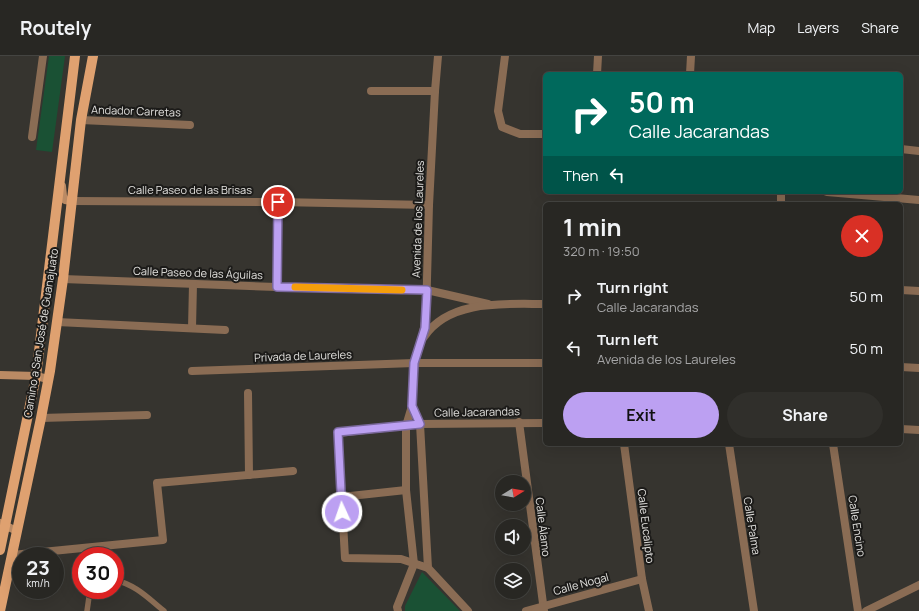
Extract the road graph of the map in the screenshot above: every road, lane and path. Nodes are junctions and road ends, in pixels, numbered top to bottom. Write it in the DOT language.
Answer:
graph roads {
  1 [pos="43,56"];
  2 [pos="75,56"];
  3 [pos="93,56"];
  4 [pos="438,56"];
  5 [pos="505,56"];
  6 [pos="598,56"];
  7 [pos="691,56"];
  8 [pos="596,72"];
  9 [pos="690,72"];
  10 [pos="371,91"];
  11 [pos="435,91"];
  12 [pos="68,106"];
  13 [pos="81,120"];
  14 [pos="190,125"];
  15 [pos="543,134"];
  16 [pos="32,137"];
  17 [pos="903,150"];
  18 [pos="919,151"];
  19 [pos="850,194"];
  20 [pos="919,200"];
  21 [pos="72,201"];
  22 [pos="278,202"];
  23 [pos="429,205"];
  24 [pos="63,279"];
  25 [pos="193,284"];
  26 [pos="277,287"];
  27 [pos="427,290"];
  28 [pos="903,290"];
  29 [pos="919,291"];
  30 [pos="488,304"];
  31 [pos="543,304"];
  32 [pos="57,322"];
  33 [pos="192,328"];
  34 [pos="225,330"];
  35 [pos="422,339"];
  36 [pos="414,363"];
  37 [pos="543,363"];
  38 [pos="903,368"];
  39 [pos="919,368"];
  40 [pos="192,371"];
  41 [pos="0,375"];
  42 [pos="36,376"];
  43 [pos="48,379"];
  44 [pos="248,393"];
  45 [pos="412,406"];
  46 [pos="147,415"];
  47 [pos="41,418"];
  48 [pos="519,422"];
  49 [pos="543,423"];
  50 [pos="420,424"];
  51 [pos="406,426"];
  52 [pos="903,429"];
  53 [pos="919,430"];
  54 [pos="624,446"];
  55 [pos="729,446"];
  56 [pos="833,446"];
  57 [pos="292,471"];
  58 [pos="249,475"];
  59 [pos="406,490"];
  60 [pos="341,497"];
  61 [pos="3,525"];
  62 [pos="18,531"];
  63 [pos="14,547"];
  64 [pos="0,550"];
  65 [pos="64,550"];
  66 [pos="12,555"];
  67 [pos="414,564"];
  68 [pos="428,568"];
  69 [pos="642,579"];
  70 [pos="124,583"];
  71 [pos="919,585"];
  72 [pos="88,599"];
  73 [pos="543,609"];
  74 [pos="0,611"];
  75 [pos="86,611"];
  76 [pos="164,611"];
  77 [pos="398,611"];
  78 [pos="468,611"];
  79 [pos="526,611"];
  80 [pos="649,611"];
  81 [pos="754,611"];
  82 [pos="858,611"];
  83 [pos="866,611"];
  1 -- 16 [label="street"];
  2 -- 12 [label="main road, Camino a San José de Guanajuato"];
  3 -- 13 [label="main road, Camino a San José de Guanajuato"];
  4 -- 11 [label="street, Avenida de los Laureles"];
  5 -- 15 [label="street"];
  6 -- 8 [label="street"];
  7 -- 9 [label="street"];
  10 -- 11 [label="street"];
  11 -- 23 [label="street, Avenida de los Laureles"];
  12 -- 21 [label="main road"];
  12 -- 42 [label="main road, Camino a San José de Guanajuato"];
  13 -- 14 [label="street, Andador Carretas"];
  13 -- 21 [label="main road, Camino a San José de Guanajuato"];
  17 -- 18 [label="street"];
  19 -- 20 [label="street"];
  21 -- 22 [label="street, Calle Paseo de las Brisas"];
  21 -- 24 [label="main road, Camino a San José de Guanajuato"];
  22 -- 23 [label="street, Calle Paseo de las Brisas"];
  22 -- 26 [label="street"];
  23 -- 27 [label="street, Avenida de los Laureles"];
  24 -- 25 [label="street, Calle Paseo de las Águilas"];
  24 -- 32 [label="main road, Camino a San José de Guanajuato"];
  25 -- 26 [label="street, Calle Paseo de las Águilas"];
  25 -- 33 [label="street"];
  26 -- 27 [label="street, Calle Paseo de las Águilas"];
  27 -- 30 [label="street, Calle Paseo de las Águilas"];
  27 -- 35 [label="street, Avenida de los Laureles"];
  28 -- 29 [label="street"];
  30 -- 31 [label="street"];
  30 -- 35 [label="street"];
  32 -- 33 [label="street"];
  32 -- 43 [label="main road, Camino a San José de Guanajuato"];
  33 -- 34 [label="street"];
  35 -- 36 [label="street, Avenida de los Laureles"];
  36 -- 37 [label="street, Privada de Laureles"];
  36 -- 40 [label="street, Privada de Laureles"];
  36 -- 45 [label="street, Avenida de los Laureles"];
  38 -- 39 [label="street"];
  41 -- 42 [label="main road"];
  42 -- 43 [label="main road"];
  42 -- 61 [label="main road, Camino a San José de Guanajuato"];
  43 -- 47 [label="main road, Camino a San José de Guanajuato"];
  44 -- 58 [label="street"];
  45 -- 50 [label="street, Avenida de los Laureles"];
  45 -- 51 [label="street, Avenida de los Laureles"];
  46 -- 47 [label="street"];
  47 -- 62 [label="main road, Camino a San José de Guanajuato"];
  48 -- 49 [label="street, Calle Jacarandas"];
  48 -- 50 [label="street, Calle Jacarandas"];
  48 -- 73 [label="street, Calle Álamo"];
  50 -- 51 [label="street, Calle Jacarandas"];
  50 -- 68 [label="street, Avenida de los Laureles"];
  51 -- 59 [label="street, Avenida de los Laureles"];
  51 -- 60 [label="street, Calle Jacarandas"];
  52 -- 53 [label="street"];
  54 -- 69 [label="street, Calle Eucalipto"];
  55 -- 81 [label="street, Calle Palma"];
  56 -- 82 [label="street, Calle Encino"];
  57 -- 58 [label="street"];
  58 -- 65 [label="street"];
  59 -- 60 [label="street"];
  59 -- 67 [label="street, Avenida de los Laureles"];
  60 -- 67 [label="street"];
  61 -- 62 [label="main road"];
  61 -- 64 [label="main road, Camino a San José de Guanajuato"];
  62 -- 63 [label="main road, Camino a San José de Guanajuato"];
  66 -- 74 [label="main road, Camino a San José de Guanajuato"];
  67 -- 68 [label="street"];
  67 -- 77 [label="street, Avenida de los Laureles"];
  68 -- 78 [label="street"];
  69 -- 73 [label="street, Calle Nogal"];
  69 -- 80 [label="street, Calle Eucalipto"];
  70 -- 76 [label="lane"];
  71 -- 83 [label="street"];
  72 -- 75 [label="lane"];
  73 -- 79 [label="street, Calle Nogal"];
}
